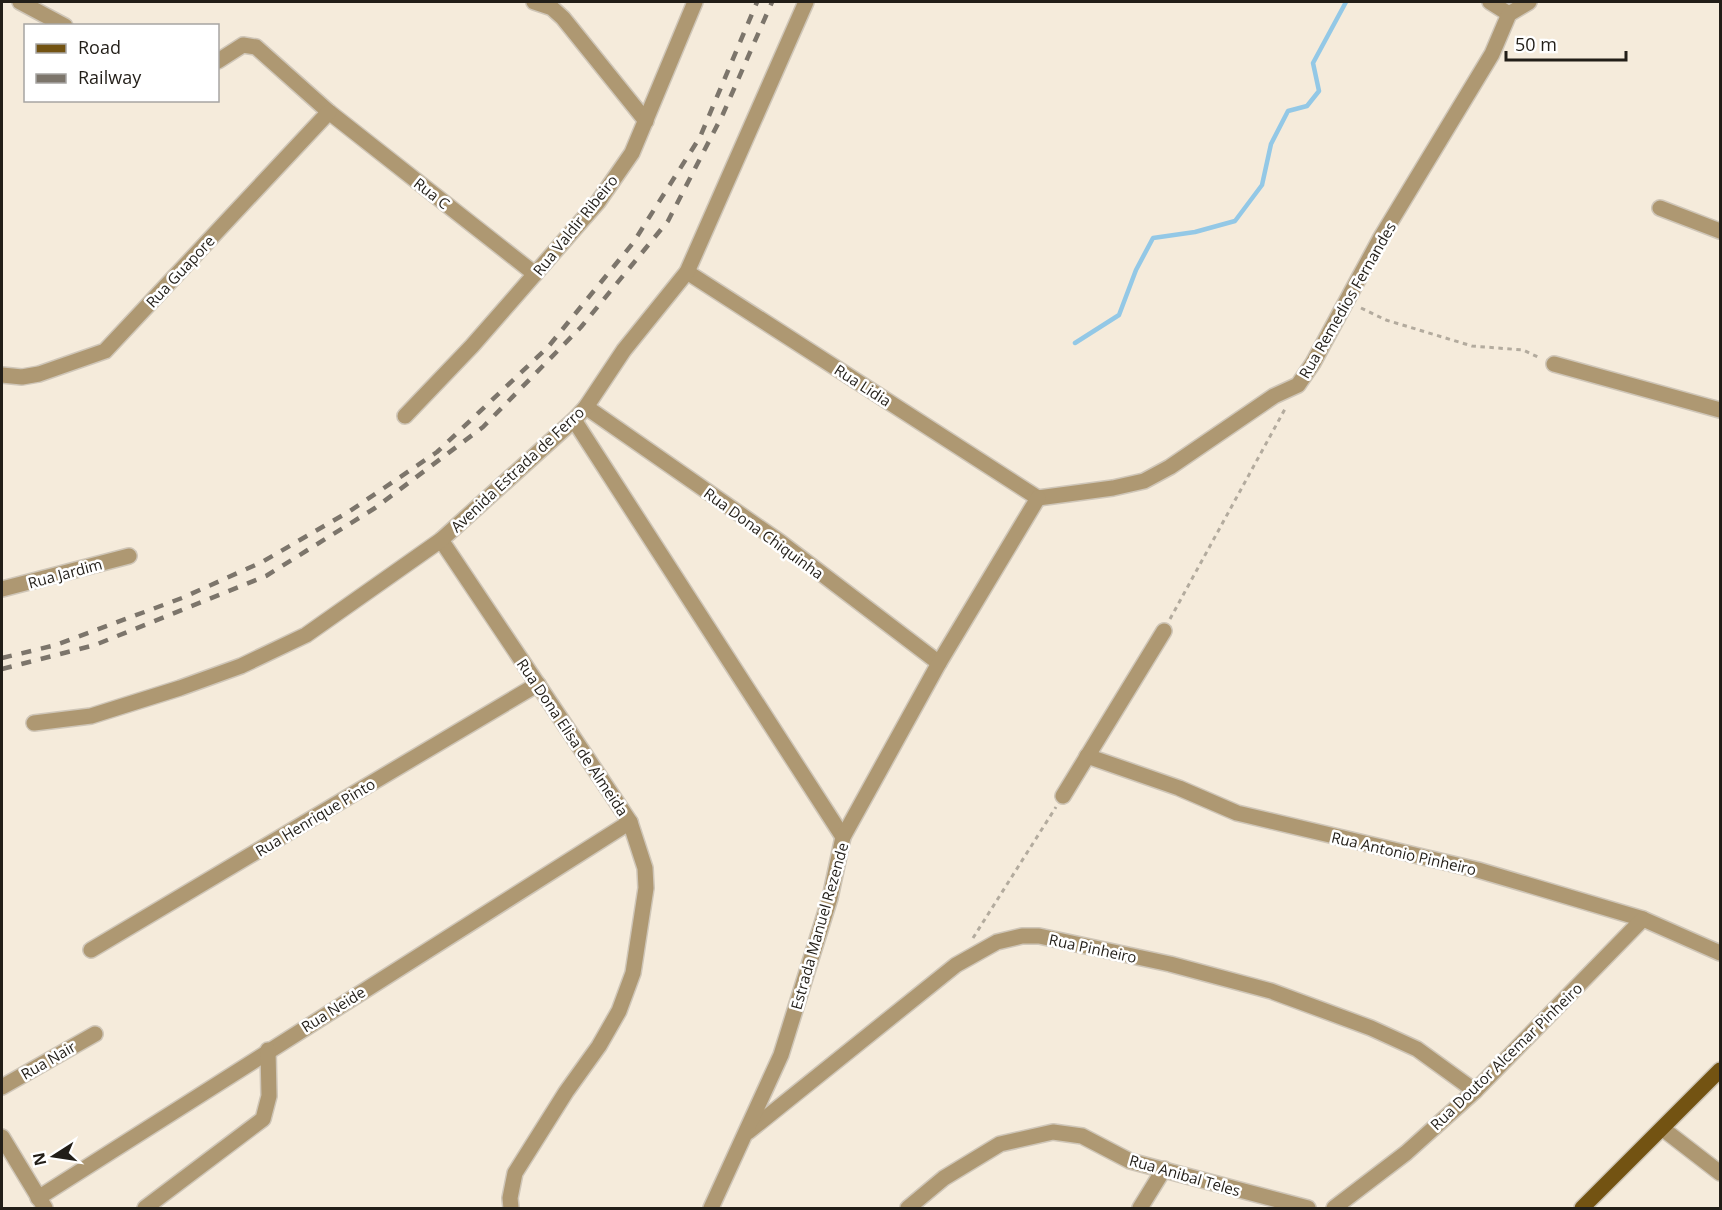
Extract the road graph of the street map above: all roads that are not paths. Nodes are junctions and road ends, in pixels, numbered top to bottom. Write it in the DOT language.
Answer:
graph roads {
  1 [pos="20,2"];
  2 [pos="534,2"];
  3 [pos="695,2"];
  4 [pos="806,2"];
  5 [pos="1490,2"];
  6 [pos="1528,2"];
  7 [pos="1509,14"];
  8 [pos="61,24"];
  9 [pos="219,59"];
  10 [pos="329,112"];
  11 [pos="646,121"];
  12 [pos="1660,208"];
  13 [pos="1720,231"];
  14 [pos="687,272"];
  15 [pos="536,274"];
  16 [pos="1554,364"];
  17 [pos="2,375"];
  18 [pos="586,407"];
  19 [pos="1720,410"];
  20 [pos="405,416"];
  21 [pos="574,420"];
  22 [pos="1038,498"];
  23 [pos="441,540"];
  24 [pos="129,556"];
  25 [pos="2,589"];
  26 [pos="1164,631"];
  27 [pos="939,663"];
  28 [pos="538,684"];
  29 [pos="34,723"];
  30 [pos="1088,756"];
  31 [pos="1063,796"];
  32 [pos="630,822"];
  33 [pos="843,837"];
  34 [pos="1643,919"];
  35 [pos="91,950"];
  36 [pos="1720,953"];
  37 [pos="95,1034"];
  38 [pos="268,1050"];
  39 [pos="1720,1070"];
  40 [pos="2,1087"];
  41 [pos="1475,1091"];
  42 [pos="1663,1129"];
  43 [pos="748,1132"];
  44 [pos="2,1137"];
  45 [pos="1164,1169"];
  46 [pos="1720,1173"];
  47 [pos="41,1203"];
  48 [pos="145,1209"];
  49 [pos="511,1209"];
  50 [pos="711,1209"];
  51 [pos="908,1209"];
  52 [pos="1140,1209"];
  53 [pos="1308,1209"];
  54 [pos="1334,1209"];
  55 [pos="1582,1209"];
  1 -- 8 [label="street"];
  2 -- 11 [label="street"];
  3 -- 11 [label="street, Rua Valdir Ribeiro"];
  4 -- 14 [label="street, Avenida Estrada de Ferro"];
  5 -- 7 [label="street"];
  6 -- 7 [label="street"];
  7 -- 22 [label="street, Rua Remedios Fernandes"];
  9 -- 10 [label="street, Rua C"];
  10 -- 15 [label="street, Rua C"];
  10 -- 17 [label="street, Rua Guapore"];
  11 -- 15 [label="street, Rua Valdir Ribeiro"];
  12 -- 13 [label="street"];
  14 -- 18 [label="street, Avenida Estrada de Ferro"];
  14 -- 22 [label="street, Rua Lidia"];
  15 -- 20 [label="street, Rua Valdir Ribeiro"];
  16 -- 19 [label="street"];
  18 -- 21 [label="street, Avenida Estrada de Ferro"];
  18 -- 27 [label="street, Rua Dona Chiquinha"];
  21 -- 23 [label="street, Avenida Estrada de Ferro"];
  21 -- 33 [label="street"];
  22 -- 27 [label="street, Estrada Manuel Rezende"];
  23 -- 28 [label="street, Rua Dona Elisa de Almeida"];
  23 -- 29 [label="street, Avenida Estrada de Ferro"];
  24 -- 25 [label="street, Rua Jardim"];
  26 -- 30 [label="street"];
  27 -- 33 [label="street, Estrada Manuel Rezende"];
  28 -- 32 [label="street, Rua Dona Elisa de Almeida"];
  28 -- 35 [label="street, Rua Henrique Pinto"];
  30 -- 31 [label="street"];
  30 -- 34 [label="street, Rua Antonio Pinheiro"];
  32 -- 38 [label="street, Rua Neide"];
  32 -- 49 [label="street, Rua Dona Elisa de Almeida"];
  33 -- 43 [label="street, Estrada Manuel Rezende"];
  34 -- 36 [label="street, Rua Antonio Pinheiro"];
  34 -- 41 [label="street, Rua Doutor Alcemar Pinheiro"];
  37 -- 40 [label="street, Rua Nair"];
  38 -- 47 [label="street, Rua Neide"];
  38 -- 48 [label="street"];
  39 -- 42 [label="main road"];
  41 -- 43 [label="street, Rua Pinheiro"];
  41 -- 54 [label="street, Rua Doutor Alcemar Pinheiro"];
  42 -- 46 [label="street"];
  42 -- 55 [label="main road"];
  43 -- 50 [label="street, Estrada Manuel Rezende"];
  44 -- 47 [label="street"];
  45 -- 51 [label="street, Rua Anibal Teles"];
  45 -- 52 [label="street"];
  45 -- 53 [label="street, Rua Anibal Teles"];
}
